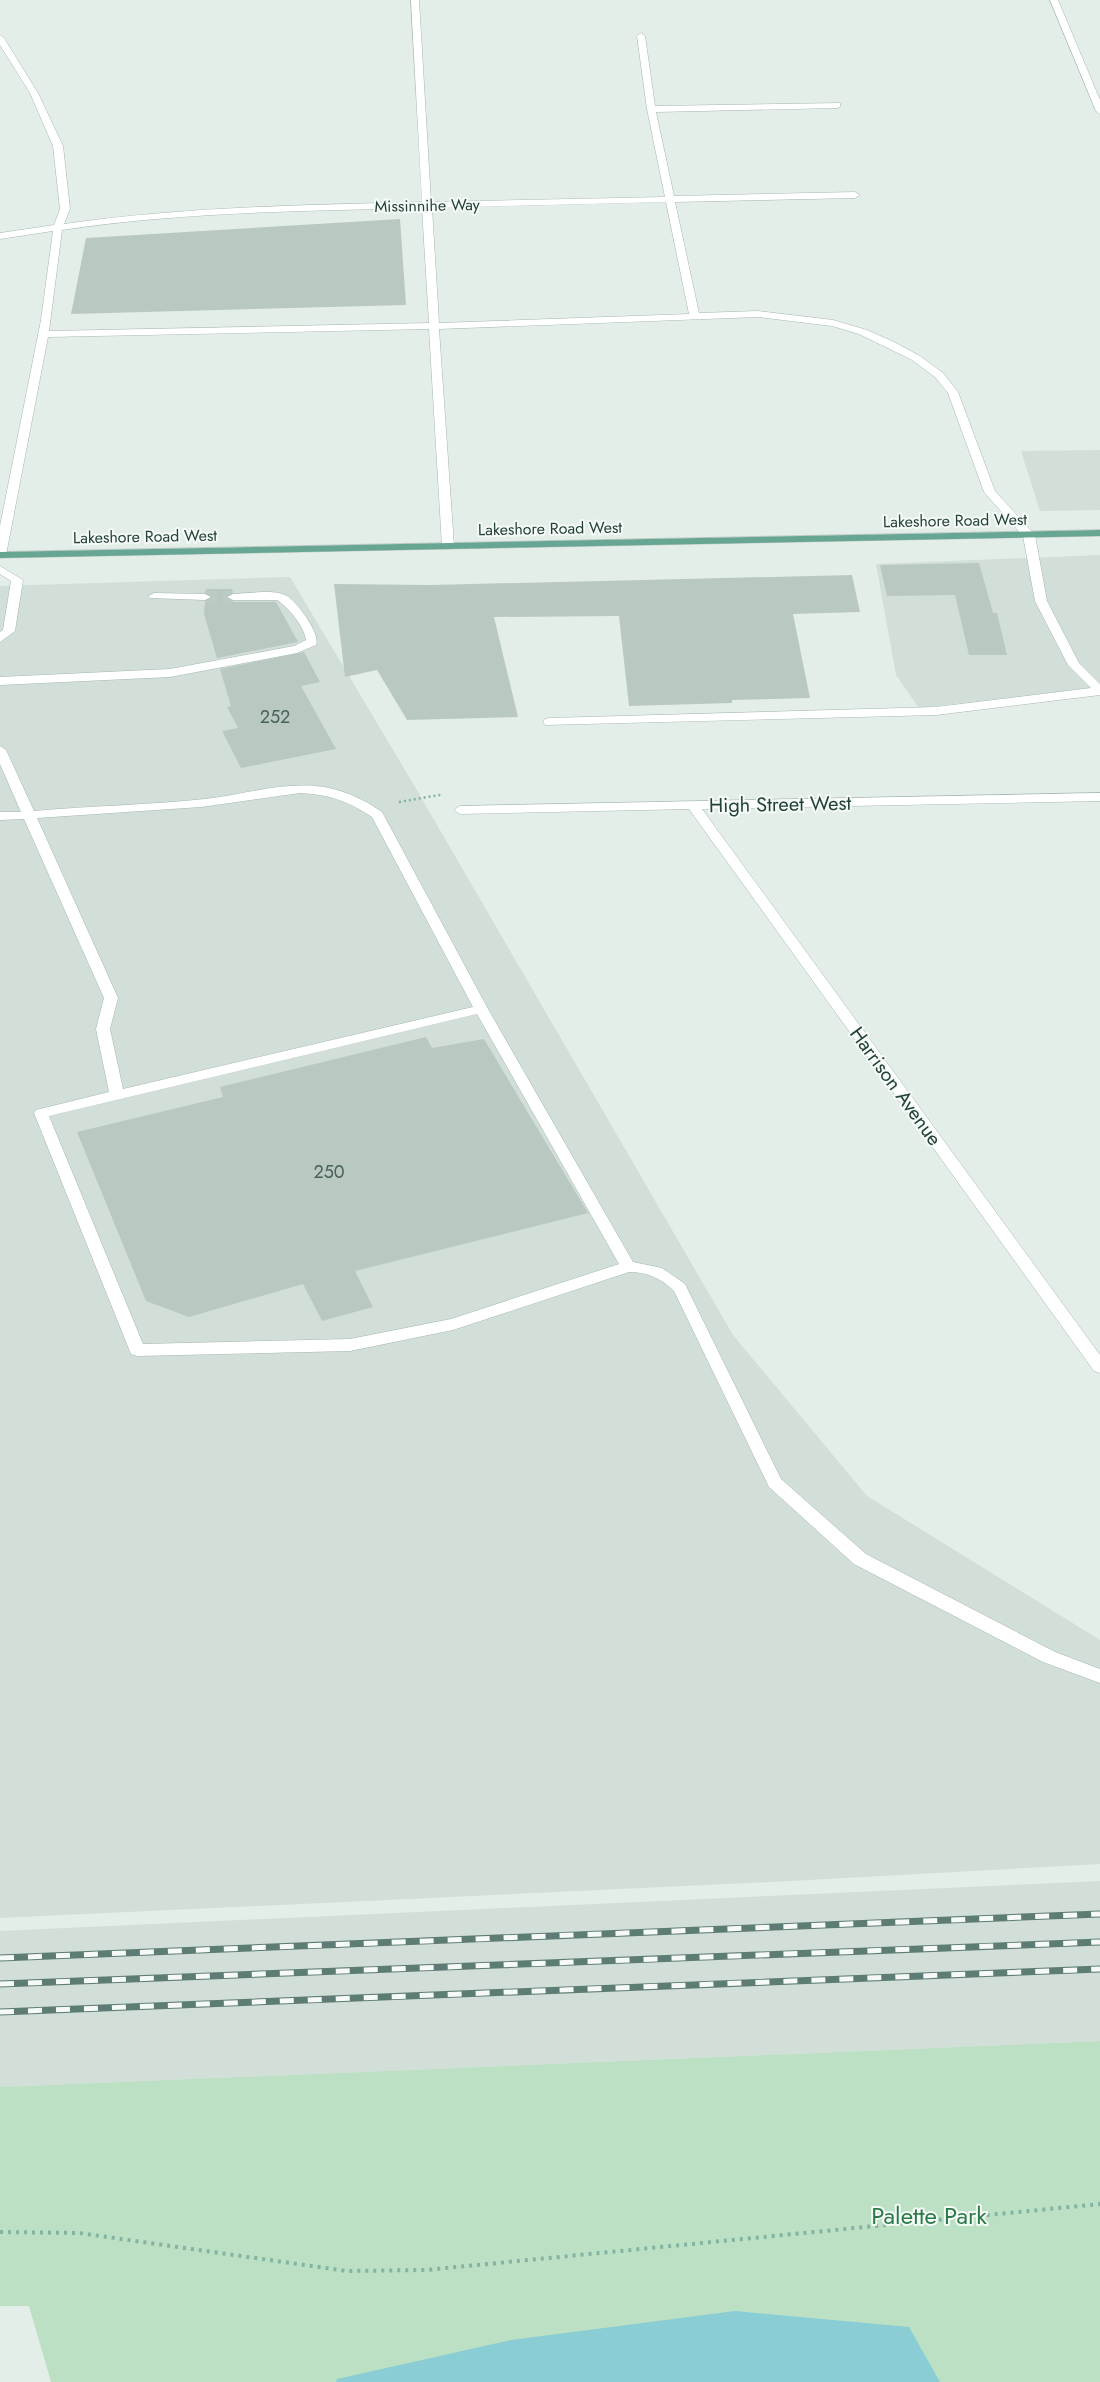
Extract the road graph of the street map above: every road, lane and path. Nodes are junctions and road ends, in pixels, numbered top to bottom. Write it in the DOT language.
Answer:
graph roads {
  1 [pos="415,0"];
  2 [pos="1054,0"];
  3 [pos="641,36"];
  4 [pos="0,38"];
  5 [pos="837,105"];
  6 [pos="651,109"];
  7 [pos="1100,111"];
  8 [pos="855,195"];
  9 [pos="669,199"];
  10 [pos="427,205"];
  11 [pos="58,227"];
  12 [pos="0,236"];
  13 [pos="695,316"];
  14 [pos="434,326"];
  15 [pos="44,334"];
  16 [pos="1100,533"];
  17 [pos="1029,534"];
  18 [pos="448,546"];
  19 [pos="0,555"];
  20 [pos="0,569"];
  21 [pos="154,596"];
  22 [pos="205,597"];
  23 [pos="233,597"];
  24 [pos="0,638"];
  25 [pos="0,681"];
  26 [pos="1100,691"];
  27 [pos="549,722"];
  28 [pos="0,750"];
  29 [pos="1100,798"];
  30 [pos="693,806"];
  31 [pos="368,808"];
  32 [pos="460,810"];
  33 [pos="0,816"];
  34 [pos="29,816"];
  35 [pos="481,1010"];
  36 [pos="117,1096"];
  37 [pos="628,1267"];
  38 [pos="1100,1367"];
  39 [pos="1100,1676"];
  40 [pos="1100,2204"];
  41 [pos="0,2232"];
  1 -- 10 [label="street"];
  2 -- 7 [label="street"];
  3 -- 6 [label="street"];
  4 -- 11 [label="street"];
  5 -- 6 [label="street"];
  6 -- 9 [label="street"];
  8 -- 9 [label="street, Missinnihe Way"];
  9 -- 10 [label="street, Missinnihe Way"];
  9 -- 13 [label="street"];
  10 -- 11 [label="street, Missinnihe Way"];
  10 -- 14 [label="street"];
  11 -- 12 [label="street, Missinnihe Way"];
  11 -- 15 [label="street"];
  13 -- 14 [label="street"];
  13 -- 17 [label="street"];
  14 -- 15 [label="street"];
  14 -- 18 [label="street"];
  15 -- 19 [label="street"];
  16 -- 17 [label="main road, Lakeshore Road West"];
  17 -- 18 [label="main road, Lakeshore Road West"];
  17 -- 26 [label="street"];
  18 -- 19 [label="main road, Lakeshore Road West"];
  20 -- 24 [label="street"];
  21 -- 22 [label="street"];
  23 -- 25 [label="street"];
  26 -- 27 [label="street"];
  28 -- 34 [label="street"];
  29 -- 30 [label="street, High Street West"];
  30 -- 32 [label="street, High Street West"];
  30 -- 38 [label="street, Harrison Avenue"];
  31 -- 32 [label="path"];
  31 -- 34 [label="street"];
  31 -- 35 [label="street"];
  33 -- 34 [label="street"];
  34 -- 36 [label="street"];
  35 -- 36 [label="street"];
  35 -- 37 [label="street"];
  36 -- 37 [label="street"];
  37 -- 39 [label="street"];
  40 -- 41 [label="path"];
}
